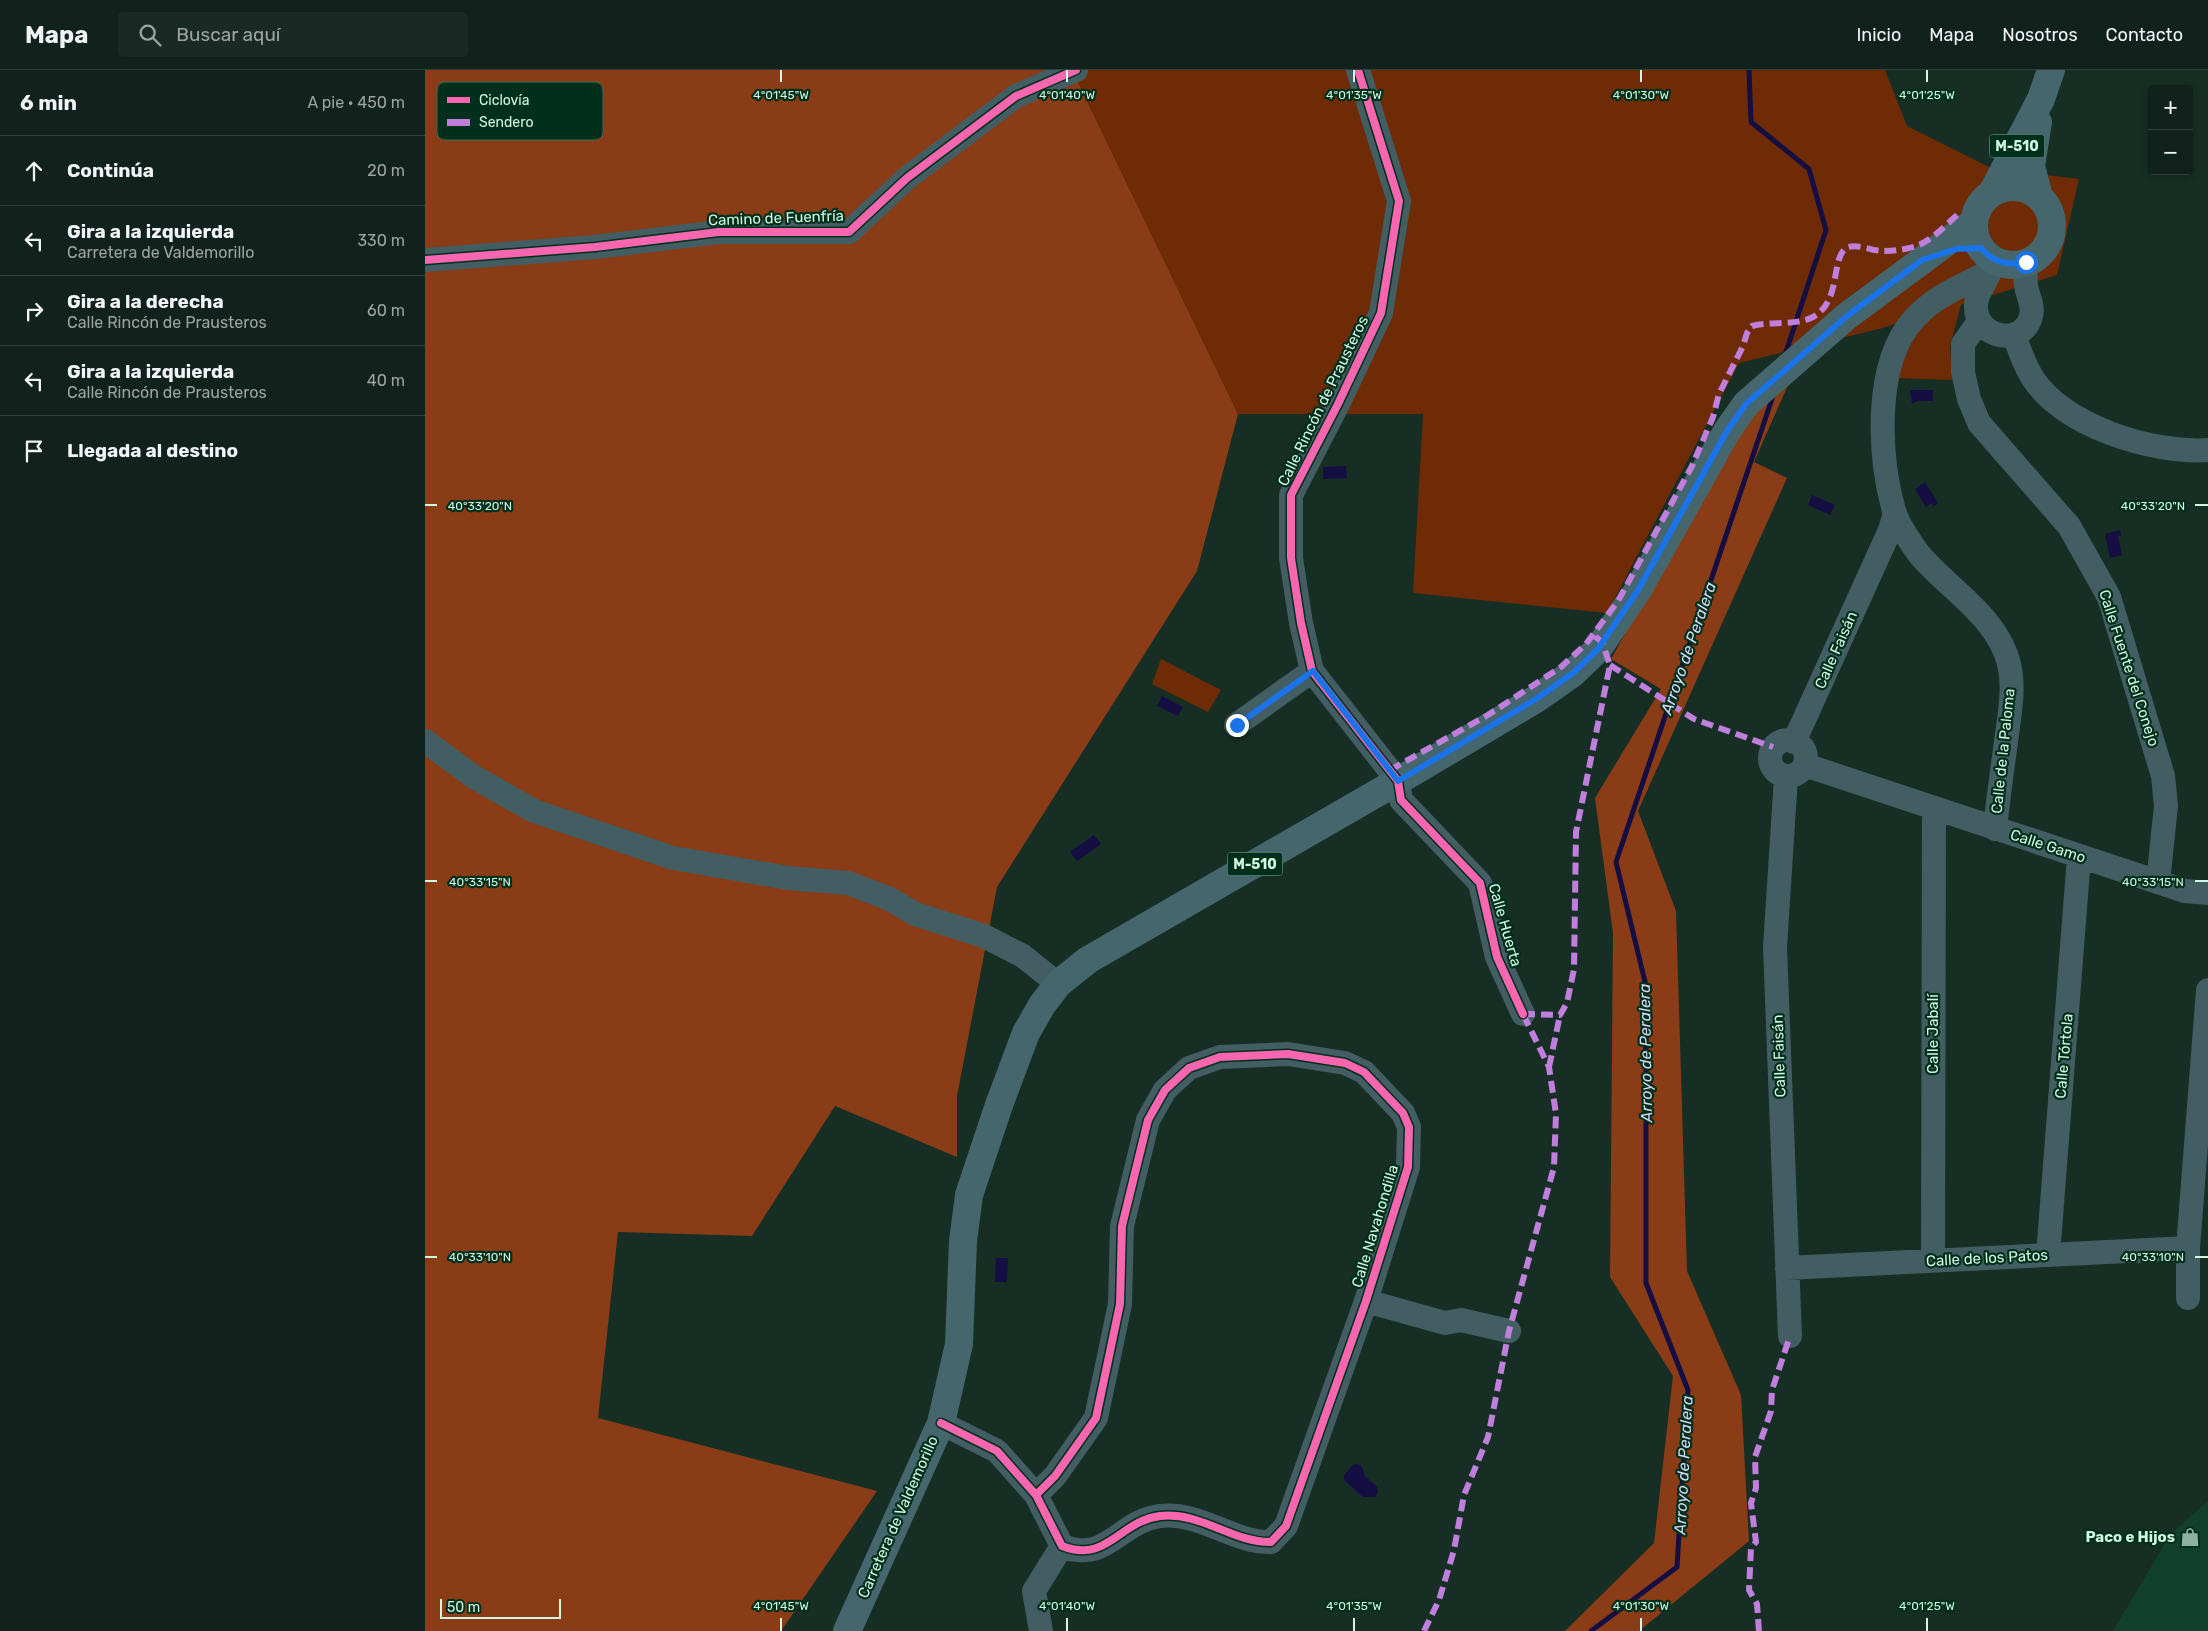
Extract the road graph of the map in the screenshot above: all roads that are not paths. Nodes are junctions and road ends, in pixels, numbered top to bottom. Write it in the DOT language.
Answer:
graph roads {
  1 [pos="1076,70"];
  2 [pos="1358,70"];
  3 [pos="2051,70"];
  4 [pos="2041,99"];
  5 [pos="1993,192"];
  6 [pos="2039,197"];
  7 [pos="1974,222"];
  8 [pos="1988,259"];
  9 [pos="425,260"];
  10 [pos="1922,260"];
  11 [pos="2026,262"];
  12 [pos="1951,292"];
  13 [pos="1977,314"];
  14 [pos="2013,335"];
  15 [pos="2208,450"];
  16 [pos="1895,513"];
  17 [pos="1919,553"];
  18 [pos="1877,559"];
  19 [pos="1313,671"];
  20 [pos="1237,725"];
  21 [pos="425,741"];
  22 [pos="1794,742"];
  23 [pos="1795,771"];
  24 [pos="1398,781"];
  25 [pos="1934,808"];
  26 [pos="1995,829"];
  27 [pos="2079,857"];
  28 [pos="2158,882"];
  29 [pos="2208,893"];
  30 [pos="1058,984"];
  31 [pos="2208,990"];
  32 [pos="1523,1014"];
  33 [pos="2188,1248"];
  34 [pos="2048,1255"];
  35 [pos="1933,1261"];
  36 [pos="1787,1268"];
  37 [pos="2188,1298"];
  38 [pos="1366,1301"];
  39 [pos="1509,1331"];
  40 [pos="1790,1336"];
  41 [pos="941,1423"];
  42 [pos="1037,1495"];
  43 [pos="1062,1546"];
  44 [pos="847,1631"];
  45 [pos="1041,1631"];
  1 -- 9 [label="street, Camino de Fuenfría"];
  2 -- 19 [label="street, Calle Rincón de Prausteros"];
  3 -- 4 [label="main road, M-510"];
  4 -- 5 [label="main road, M-510"];
  4 -- 6 [label="main road, M-510"];
  5 -- 6 [label="main road"];
  5 -- 7 [label="main road, M-510"];
  6 -- 11 [label="main road, M-510"];
  7 -- 8 [label="main road"];
  7 -- 10 [label="main road, Carretera de Valdemorillo / M-510"];
  8 -- 10 [label="main road, Carretera de Valdemorillo / M-510"];
  8 -- 11 [label="main road, M-510"];
  8 -- 12 [label="street, Calle de la Paloma"];
  8 -- 13 [label="street, Calle Fuente del Conejo"];
  10 -- 24 [label="main road, Carretera de Valdemorillo / M-510"];
  11 -- 14 [label="street"];
  12 -- 13 [label="street"];
  12 -- 16 [label="street, Calle de la Paloma"];
  13 -- 14 [label="street"];
  13 -- 28 [label="street, Calle Fuente del Conejo"];
  14 -- 15 [label="street"];
  16 -- 17 [label="street, Calle de la Paloma"];
  16 -- 18 [label="street, Calle Faisán"];
  17 -- 18 [label="street"];
  17 -- 26 [label="street, Calle de la Paloma"];
  18 -- 22 [label="street, Calle Faisán"];
  19 -- 20 [label="street"];
  19 -- 24 [label="street, Calle Rincón de Prausteros"];
  21 -- 30 [label="street"];
  22 -- 23 [label="street"];
  22 -- 23 [label="street"];
  23 -- 25 [label="street, Calle Gamo"];
  23 -- 36 [label="street, Calle Faisán"];
  24 -- 30 [label="main road, Carretera de Valdemorillo / M-510"];
  24 -- 32 [label="street, Calle Huerta"];
  25 -- 26 [label="street, Calle Gamo"];
  25 -- 35 [label="street, Calle Jabalí"];
  26 -- 27 [label="street, Calle Gamo"];
  27 -- 28 [label="street, Calle Gamo"];
  27 -- 34 [label="street, Calle Tórtola"];
  28 -- 29 [label="street, Calle Gamo"];
  30 -- 41 [label="main road, Carretera de Valdemorillo / M-510"];
  31 -- 33 [label="street"];
  33 -- 34 [label="street, Calle de los Patos"];
  33 -- 37 [label="street"];
  34 -- 35 [label="street, Calle de los Patos"];
  35 -- 36 [label="street, Calle de los Patos"];
  36 -- 40 [label="street, Calle Faisán"];
  38 -- 39 [label="street, Calle Navahondilla"];
  38 -- 42 [label="street, Calle Navahondilla"];
  38 -- 43 [label="street, Calle Navahondilla"];
  41 -- 42 [label="street"];
  41 -- 44 [label="main road, Carretera de Valdemorillo / M-510"];
  42 -- 43 [label="street"];
  43 -- 45 [label="street"];
}
